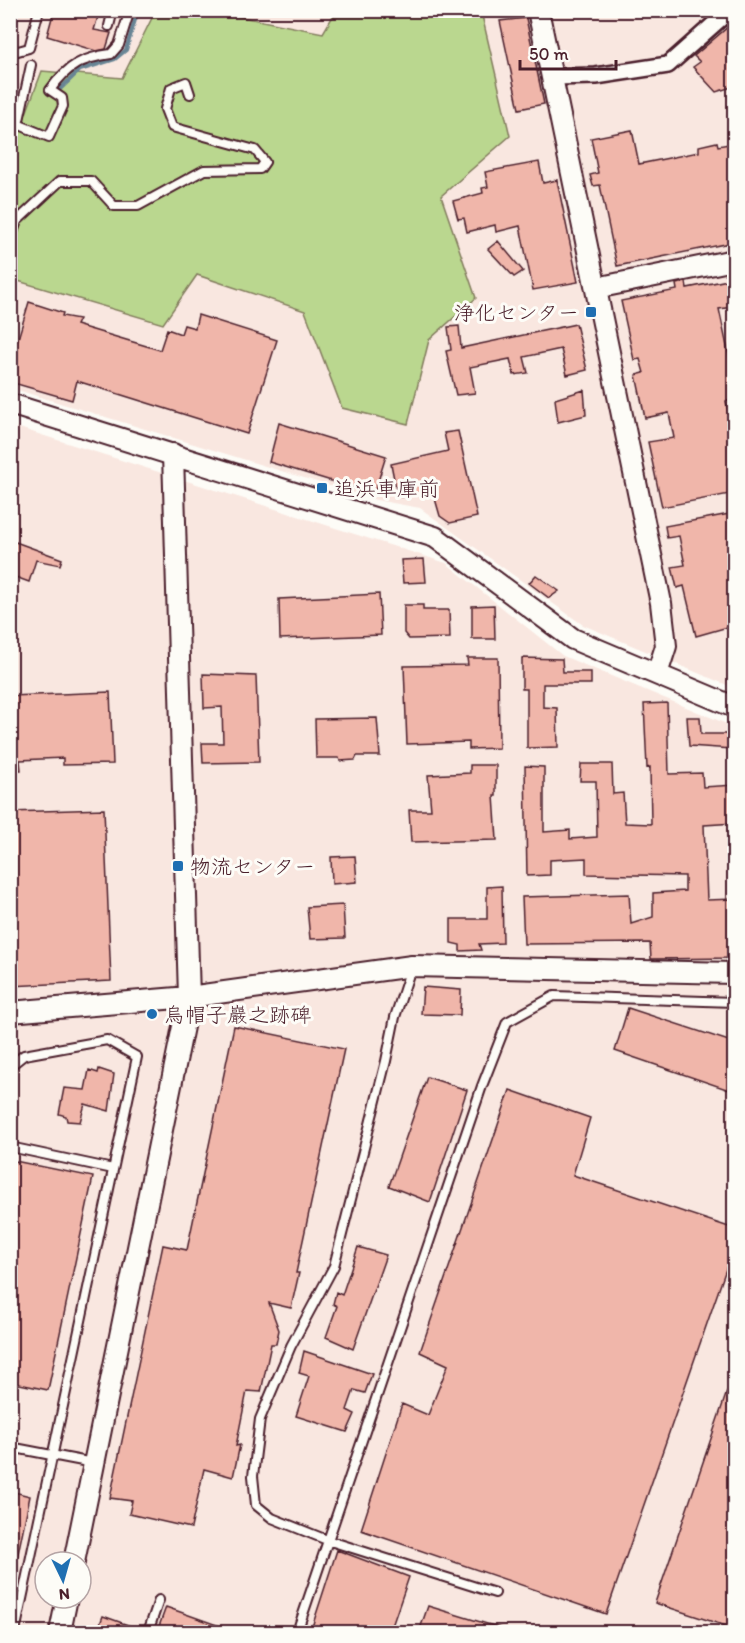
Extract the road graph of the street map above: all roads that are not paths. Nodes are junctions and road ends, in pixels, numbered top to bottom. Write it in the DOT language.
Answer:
graph roads {
  1 [pos="39,10"];
  2 [pos="112,10"];
  3 [pos="130,10"];
  4 [pos="538,10"];
  5 [pos="730,10"];
  6 [pos="109,26"];
  7 [pos="10,49"];
  8 [pos="31,65"];
  9 [pos="552,77"];
  10 [pos="190,94"];
  11 [pos="14,123"];
  12 [pos="10,241"];
  13 [pos="735,260"];
  14 [pos="596,288"];
  15 [pos="10,404"];
  16 [pos="173,454"];
  17 [pos="657,674"];
  18 [pos="735,707"];
  19 [pos="412,966"];
  20 [pos="735,973"];
  21 [pos="189,997"];
  22 [pos="735,1002"];
  23 [pos="10,1012"];
  24 [pos="10,1066"];
  25 [pos="10,1147"];
  26 [pos="113,1169"];
  27 [pos="10,1447"];
  28 [pos="54,1455"];
  29 [pos="94,1464"];
  30 [pos="327,1540"];
  31 [pos="76,1550"];
  32 [pos="495,1593"];
  33 [pos="159,1600"];
  34 [pos="65,1610"];
  35 [pos="15,1632"];
  36 [pos="60,1632"];
  37 [pos="148,1632"];
  38 [pos="297,1632"];
  1 -- 7 [label="lane"];
  2 -- 6 [label="lane"];
  3 -- 11 [label="lane"];
  4 -- 9 [label="street"];
  5 -- 9 [label="street"];
  8 -- 11 [label="lane"];
  9 -- 14 [label="street"];
  10 -- 12 [label="lane"];
  13 -- 14 [label="street"];
  14 -- 17 [label="street"];
  15 -- 16 [label="street"];
  16 -- 17 [label="street"];
  16 -- 21 [label="street"];
  17 -- 18 [label="street"];
  19 -- 20 [label="street"];
  19 -- 21 [label="street"];
  19 -- 30 [label="lane"];
  21 -- 23 [label="street"];
  21 -- 29 [label="street"];
  22 -- 30 [label="lane"];
  24 -- 26 [label="lane"];
  25 -- 26 [label="lane"];
  26 -- 28 [label="lane"];
  27 -- 28 [label="lane"];
  28 -- 29 [label="lane"];
  28 -- 35 [label="lane"];
  29 -- 31 [label="street"];
  30 -- 32 [label="lane"];
  30 -- 38 [label="lane"];
  33 -- 37 [label="lane"];
  34 -- 36 [label="street"];
}
